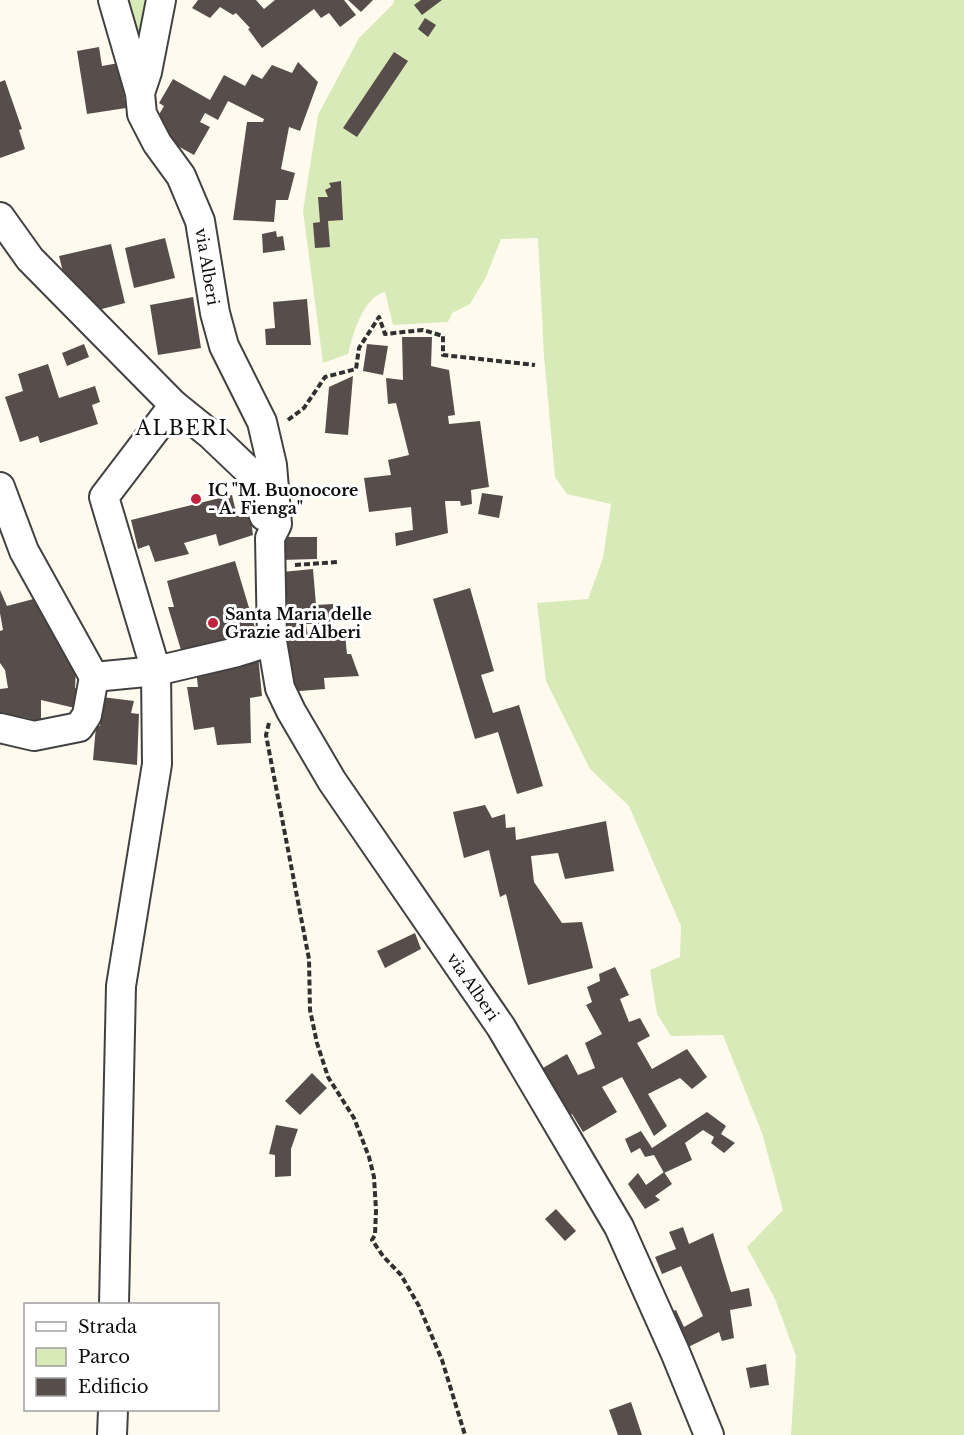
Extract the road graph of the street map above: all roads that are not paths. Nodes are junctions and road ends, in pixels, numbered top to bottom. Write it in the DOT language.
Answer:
graph roads {
  1 [pos="113,0"];
  2 [pos="161,0"];
  3 [pos="140,93"];
  4 [pos="0,217"];
  5 [pos="174,405"];
  6 [pos="0,487"];
  7 [pos="270,538"];
  8 [pos="272,641"];
  9 [pos="156,671"];
  10 [pos="94,677"];
  11 [pos="0,728"];
  12 [pos="114,1303"];
  13 [pos="113,1411"];
  14 [pos="704,1422"];
  15 [pos="112,1435"];
  16 [pos="729,1435"];
  1 -- 3 [label="street"];
  2 -- 3 [label="street, via Alberi"];
  3 -- 7 [label="street, via Alberi"];
  4 -- 5 [label="street, via Alberi"];
  5 -- 7 [label="street, via Alberi"];
  5 -- 9 [label="street"];
  6 -- 10 [label="street"];
  7 -- 8 [label="street, via Alberi"];
  8 -- 9 [label="street"];
  8 -- 14 [label="street, via Alberi"];
  9 -- 10 [label="street"];
  9 -- 12 [label="street"];
  10 -- 11 [label="street"];
  13 -- 15 [label="street"];
  14 -- 16 [label="street"];
}
